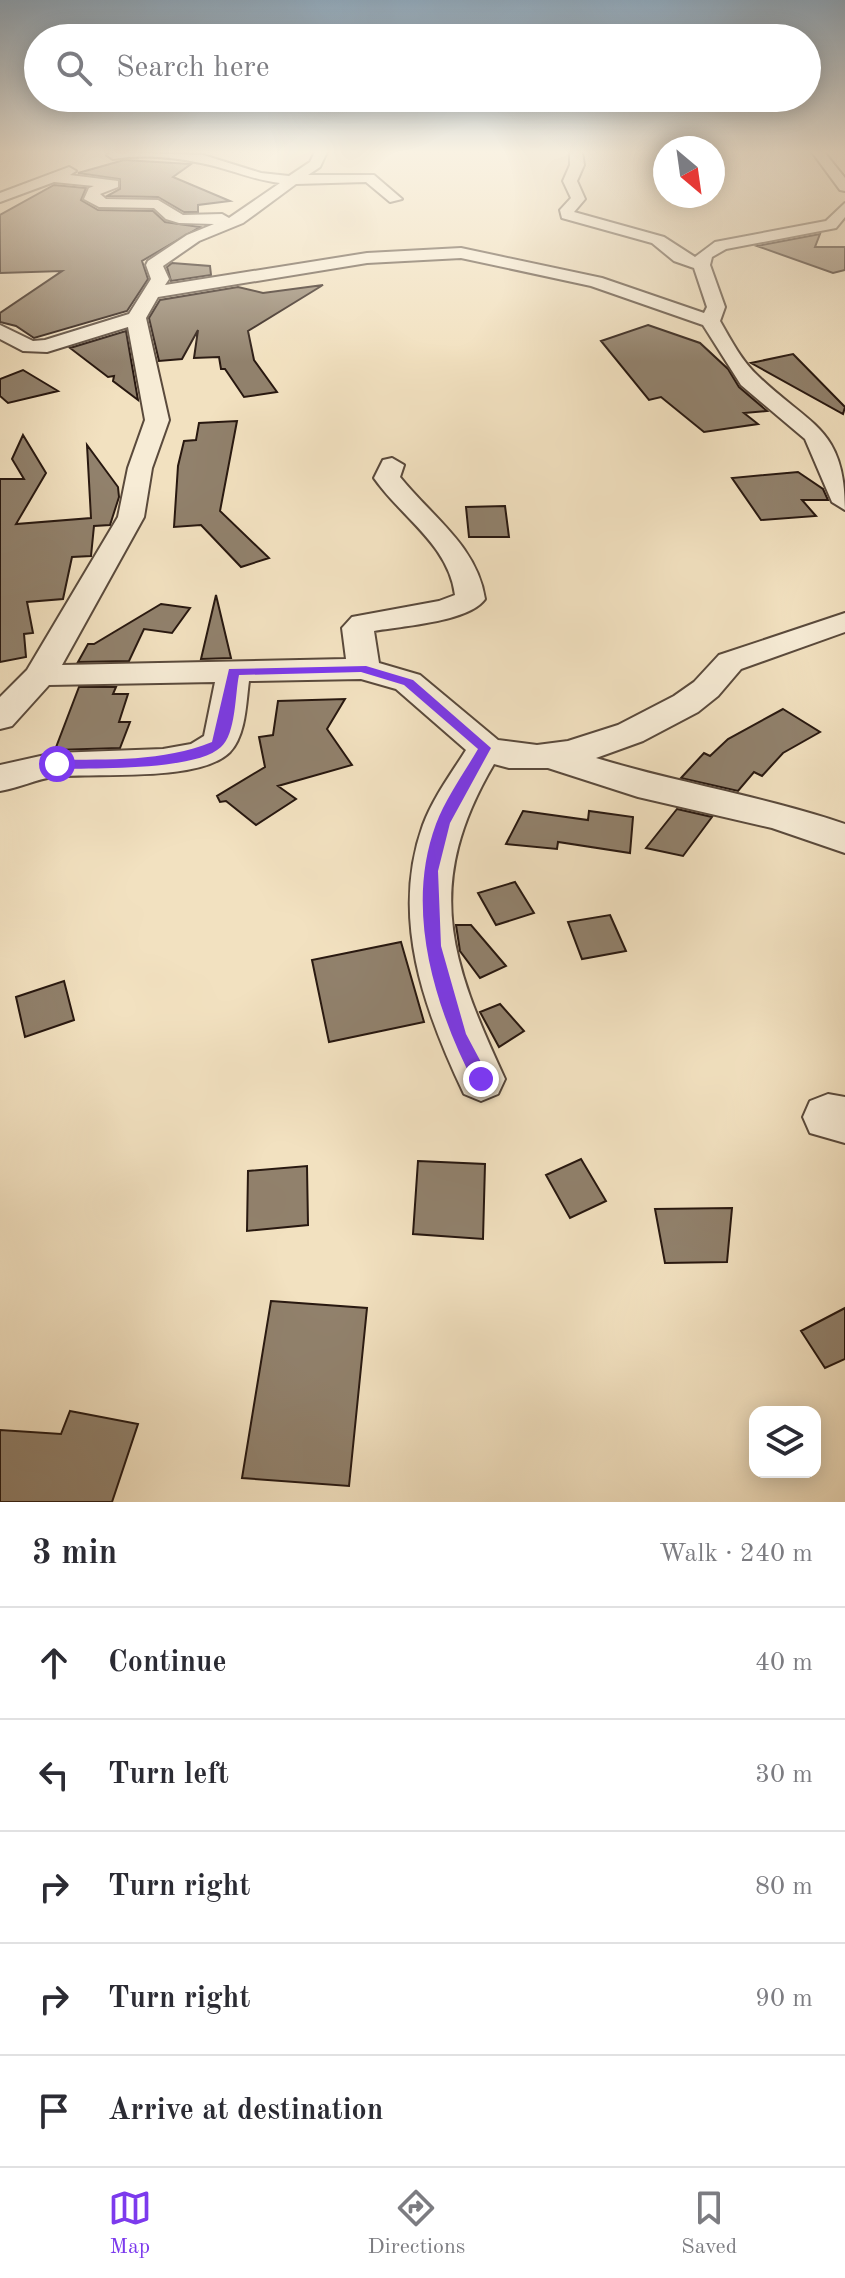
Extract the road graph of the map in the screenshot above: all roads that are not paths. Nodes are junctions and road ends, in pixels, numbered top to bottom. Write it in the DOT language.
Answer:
graph roads {
  1 [pos="230,222"];
  2 [pos="593,222"];
  3 [pos="833,222"];
  4 [pos="816,230"];
  5 [pos="845,240"];
  6 [pos="702,265"];
  7 [pos="154,292"];
  8 [pos="136,318"];
  9 [pos="710,321"];
  10 [pos="0,331"];
  11 [pos="392,465"];
  12 [pos="845,502"];
  13 [pos="845,622"];
  14 [pos="362,669"];
  15 [pos="233,672"];
  16 [pos="40,675"];
  17 [pos="0,718"];
  18 [pos="485,748"];
  19 [pos="549,756"];
  20 [pos="0,778"];
  21 [pos="845,839"];
  22 [pos="481,1079"];
  1 -- 7 [label="street"];
  2 -- 6 [label="street"];
  3 -- 4 [label="street"];
  4 -- 5 [label="street"];
  4 -- 6 [label="street"];
  6 -- 9 [label="street"];
  7 -- 8 [label="street"];
  7 -- 9 [label="street"];
  8 -- 10 [label="street"];
  8 -- 16 [label="street"];
  9 -- 12 [label="street"];
  11 -- 14 [label="street"];
  13 -- 19 [label="street"];
  14 -- 15 [label="street"];
  14 -- 18 [label="street"];
  15 -- 16 [label="street"];
  15 -- 20 [label="street"];
  16 -- 17 [label="street"];
  18 -- 19 [label="street"];
  18 -- 22 [label="street"];
  19 -- 21 [label="street"];
}
